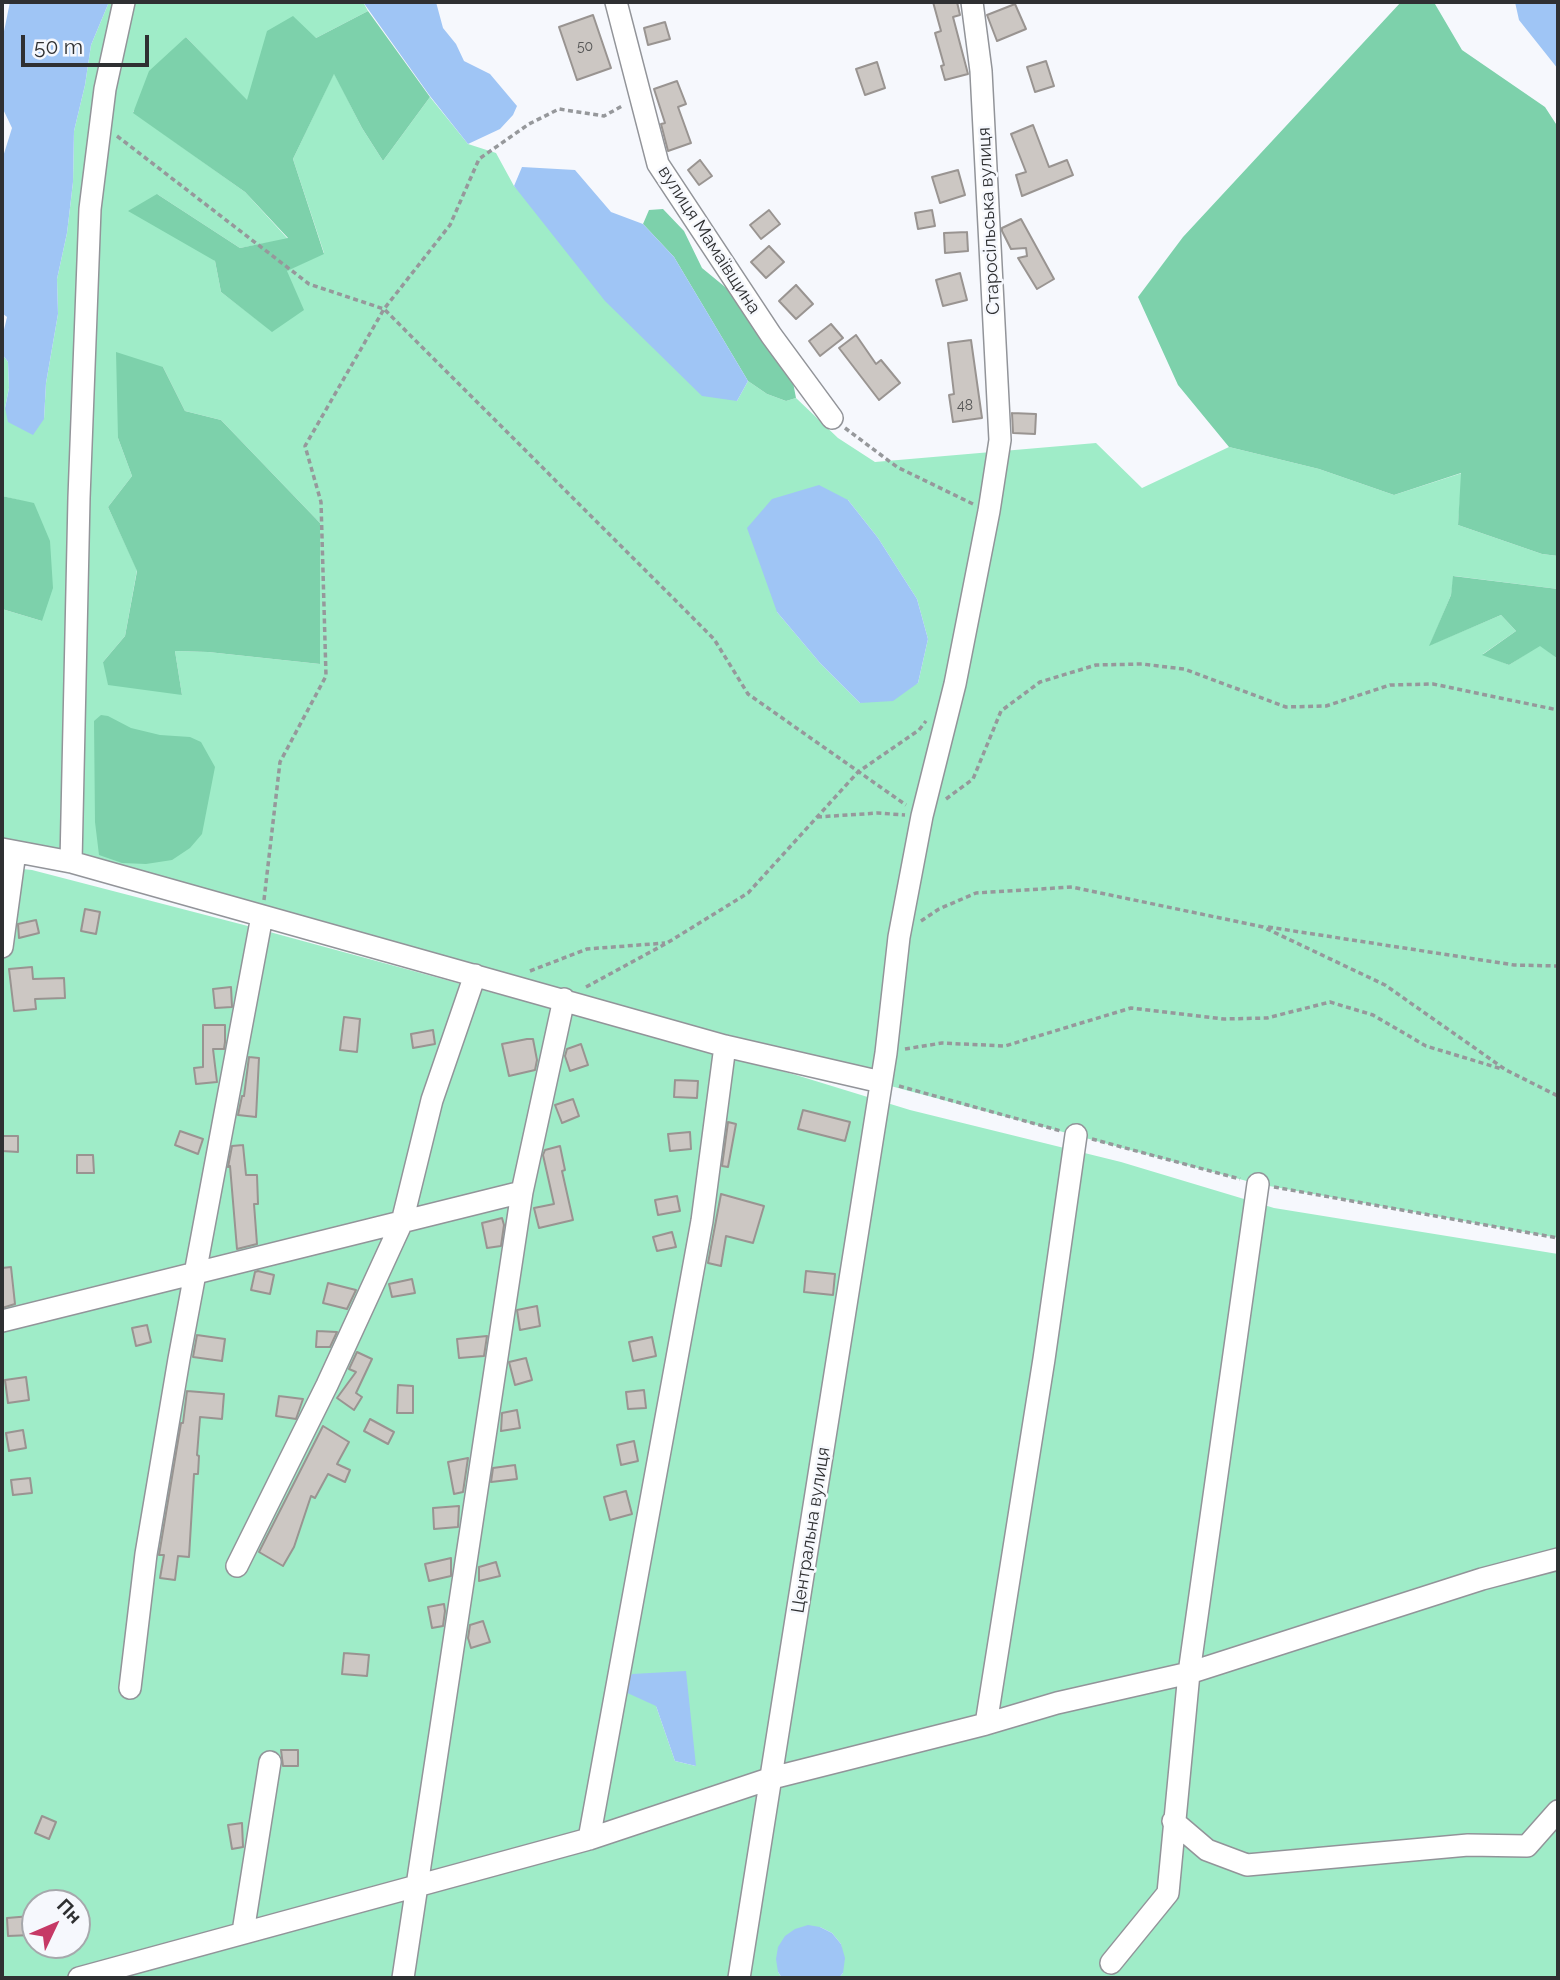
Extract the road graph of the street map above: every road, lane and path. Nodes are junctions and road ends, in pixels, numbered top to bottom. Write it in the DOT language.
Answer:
graph roads {
  1 [pos="124,2"];
  2 [pos="616,2"];
  3 [pos="972,2"];
  4 [pos="640,95"];
  5 [pos="102,124"];
  6 [pos="384,309"];
  7 [pos="832,418"];
  8 [pos="989,511"];
  9 [pos="1558,710"];
  10 [pos="933,712"];
  11 [pos="858,772"];
  12 [pos="922,816"];
  13 [pos="817,817"];
  14 [pos="9,850"];
  15 [pos="71,862"];
  16 [pos="262,916"];
  17 [pos="1263,927"];
  18 [pos="899,937"];
  19 [pos="667,943"];
  20 [pos="2,947"];
  21 [pos="1558,966"];
  22 [pos="475,975"];
  23 [pos="500,982"];
  24 [pos="564,999"];
  25 [pos="725,1046"];
  26 [pos="886,1053"];
  27 [pos="1506,1070"];
  28 [pos="881,1082"];
  29 [pos="1558,1096"];
  30 [pos="1076,1135"];
  31 [pos="1258,1184"];
  32 [pos="522,1192"];
  33 [pos="402,1222"];
  34 [pos="1558,1238"];
  35 [pos="195,1274"];
  36 [pos="2,1321"];
  37 [pos="1558,1559"];
  38 [pos="237,1566"];
  39 [pos="1189,1673"];
  40 [pos="130,1688"];
  41 [pos="986,1724"];
  42 [pos="270,1762"];
  43 [pos="772,1778"];
  44 [pos="1558,1811"];
  45 [pos="1173,1821"];
  46 [pos="589,1839"];
  47 [pos="418,1885"];
  48 [pos="243,1932"];
  49 [pos="1111,1963"];
  50 [pos="79,1978"];
  51 [pos="403,1978"];
  52 [pos="740,1978"];
  1 -- 5 [label="street"];
  2 -- 4 [label="street, вулиця Мамаївщина"];
  3 -- 8 [label="street, Старосільська вулиця"];
  4 -- 6 [label="path"];
  4 -- 7 [label="street, вулиця Мамаївщина"];
  5 -- 6 [label="path"];
  5 -- 15 [label="street"];
  6 -- 11 [label="path"];
  6 -- 16 [label="path"];
  7 -- 8 [label="path"];
  8 -- 12 [label="street, Старосільська вулиця"];
  9 -- 12 [label="path"];
  10 -- 11 [label="path"];
  11 -- 12 [label="path"];
  11 -- 13 [label="path"];
  12 -- 13 [label="path"];
  12 -- 18 [label="street, Центральна вулиця"];
  13 -- 19 [label="path"];
  14 -- 15 [label="street"];
  14 -- 20 [label="street"];
  15 -- 16 [label="street"];
  16 -- 22 [label="street"];
  16 -- 35 [label="street"];
  17 -- 18 [label="path"];
  17 -- 21 [label="path"];
  17 -- 27 [label="path"];
  18 -- 26 [label="street, Центральна вулиця"];
  19 -- 23 [label="path"];
  19 -- 24 [label="path"];
  22 -- 23 [label="street"];
  22 -- 33 [label="street"];
  23 -- 24 [label="street"];
  24 -- 25 [label="street"];
  24 -- 32 [label="street"];
  25 -- 28 [label="street"];
  25 -- 46 [label="street"];
  26 -- 27 [label="path"];
  26 -- 28 [label="street, Центральна вулиця"];
  27 -- 29 [label="path"];
  28 -- 30 [label="path"];
  28 -- 43 [label="street, Центральна вулиця"];
  30 -- 31 [label="path"];
  30 -- 41 [label="street"];
  31 -- 34 [label="path"];
  31 -- 39 [label="street"];
  32 -- 33 [label="street"];
  32 -- 47 [label="street"];
  33 -- 35 [label="street"];
  33 -- 38 [label="street"];
  35 -- 36 [label="street"];
  35 -- 40 [label="street"];
  37 -- 39 [label="street"];
  39 -- 41 [label="street"];
  39 -- 45 [label="street"];
  41 -- 43 [label="street"];
  42 -- 48 [label="street"];
  43 -- 46 [label="street"];
  43 -- 52 [label="street, Центральна вулиця"];
  44 -- 45 [label="street"];
  45 -- 49 [label="street"];
  46 -- 47 [label="street"];
  47 -- 48 [label="street"];
  47 -- 51 [label="street"];
  48 -- 50 [label="street"];
}
